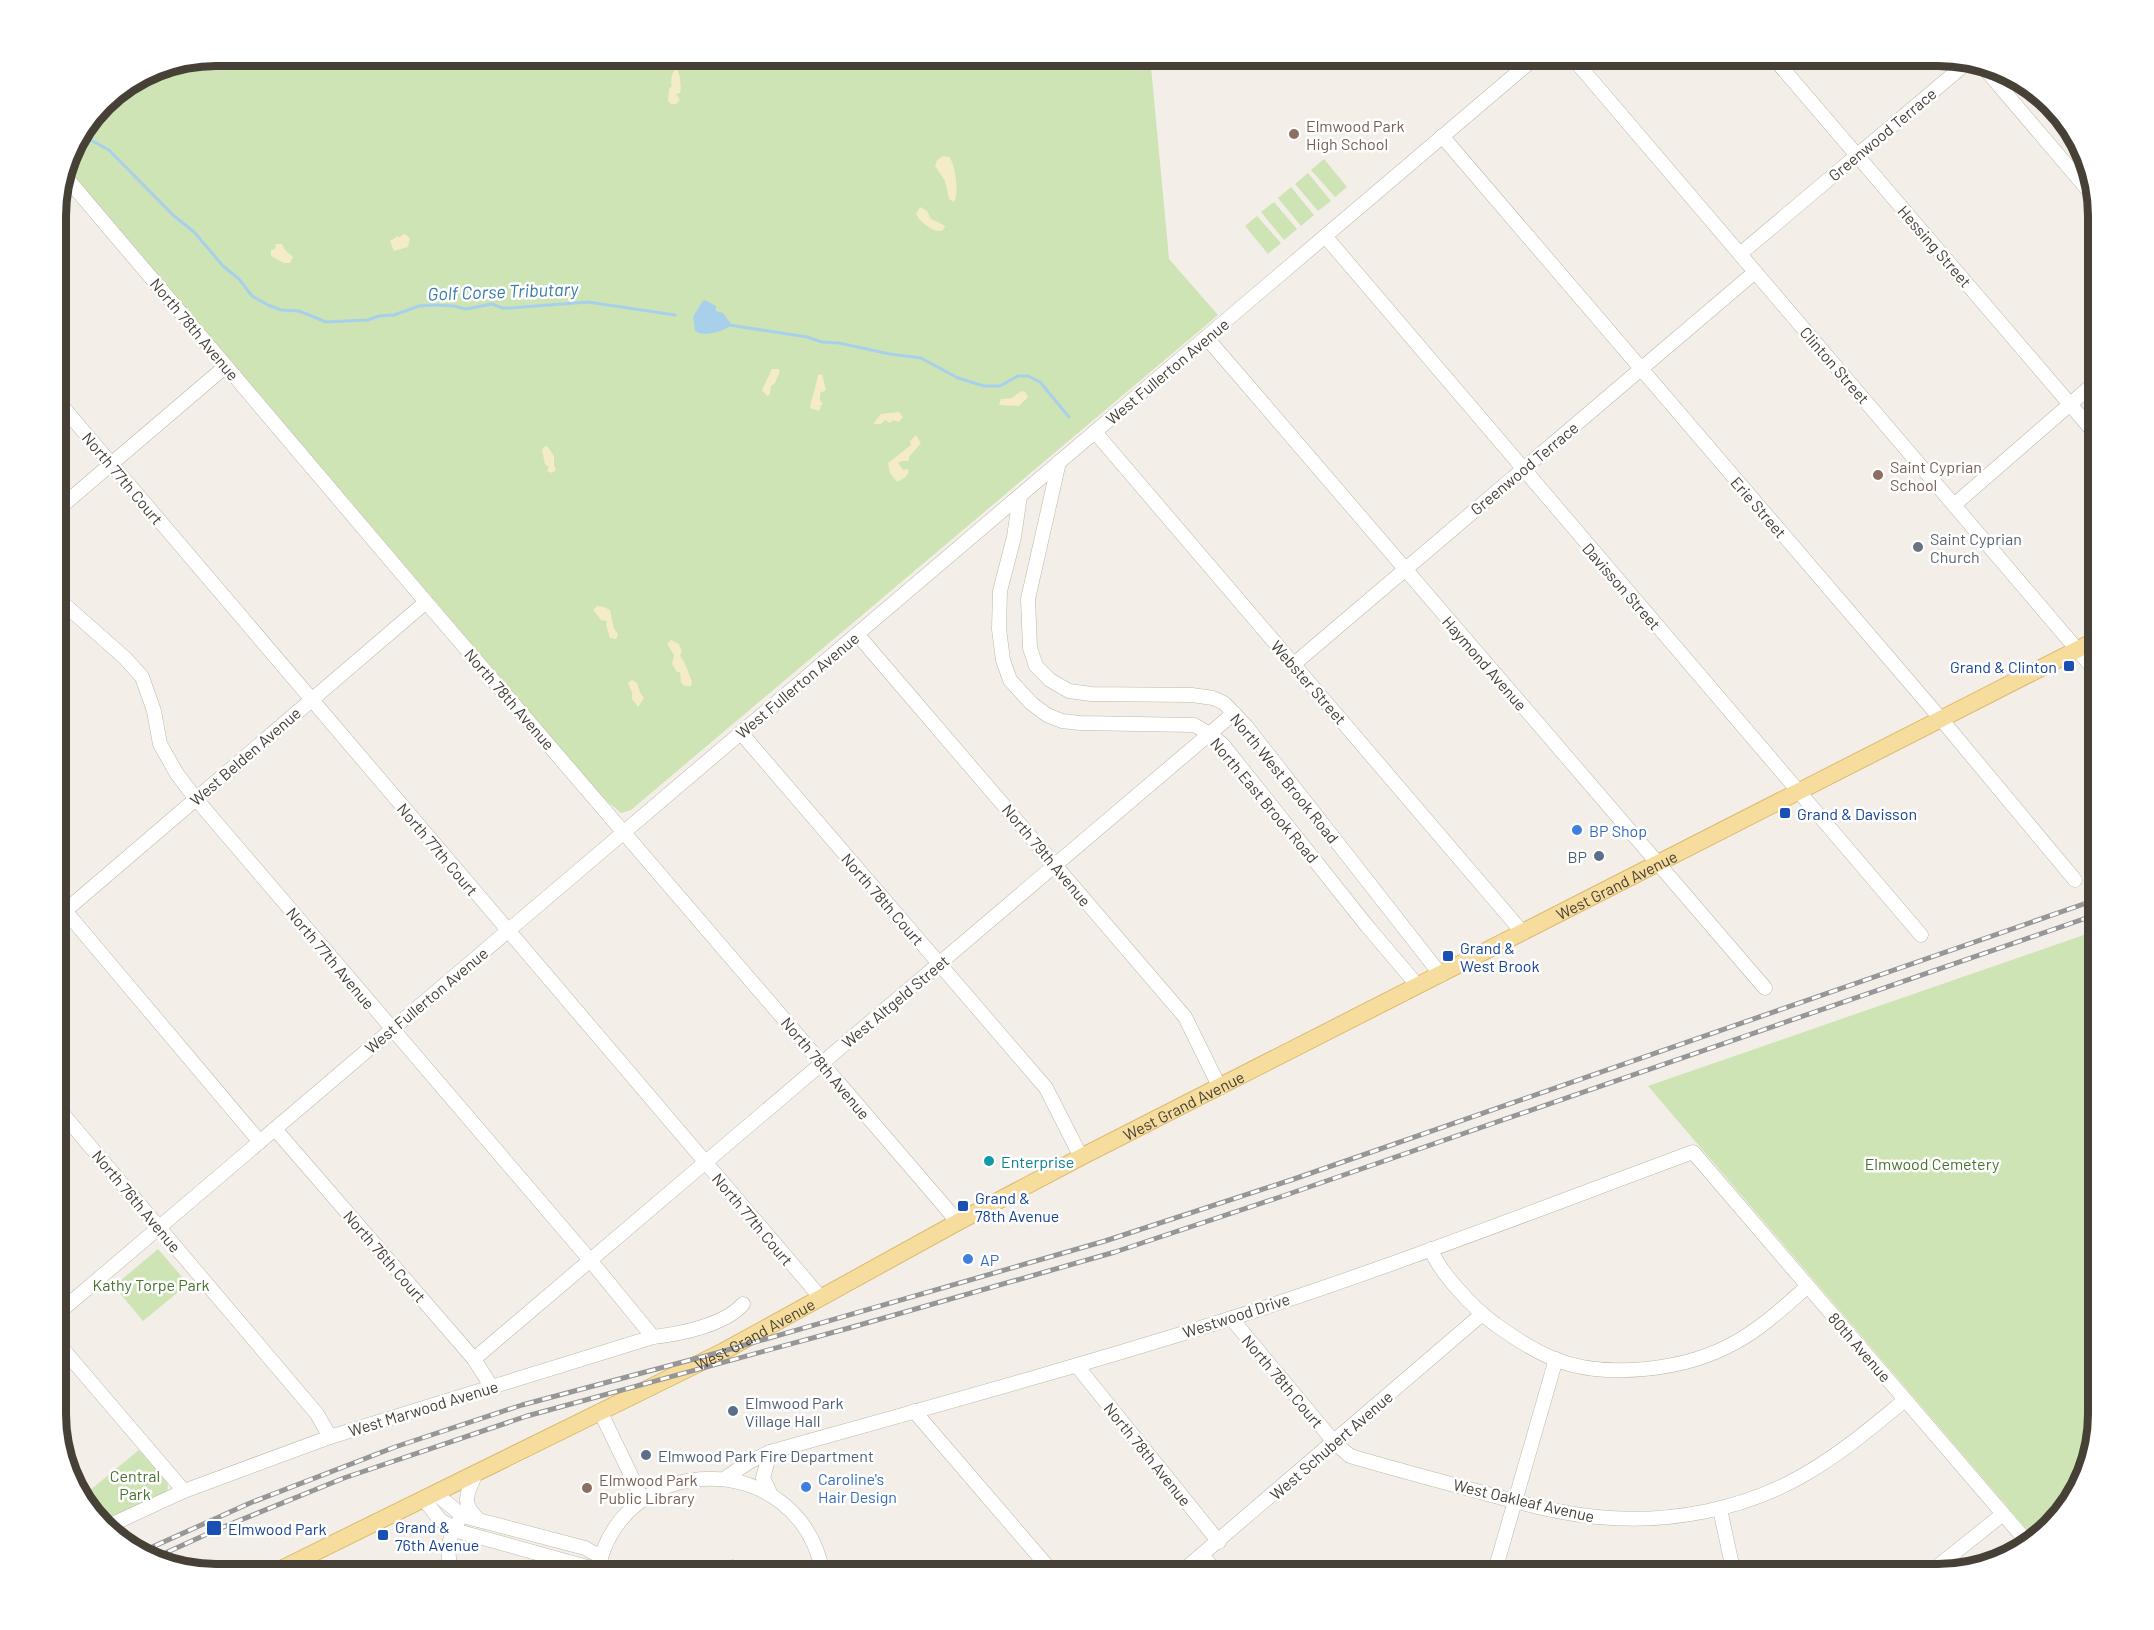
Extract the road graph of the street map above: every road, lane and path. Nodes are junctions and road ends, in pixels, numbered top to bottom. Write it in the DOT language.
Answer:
graph roads {
  1 [pos="1525,66"];
  2 [pos="1580,66"];
  3 [pos="1780,66"];
  4 [pos="1961,68"];
  5 [pos="1991,76"];
  6 [pos="1442,136"];
  7 [pos="1856,155"];
  8 [pos="70,182"];
  9 [pos="2085,186"];
  10 [pos="1325,236"];
  11 [pos="1740,254"];
  12 [pos="1755,272"];
  13 [pos="1206,337"];
  14 [pos="226,366"];
  15 [pos="1641,369"];
  16 [pos="2088,389"];
  17 [pos="2070,404"];
  18 [pos="66,411"];
  19 [pos="2088,425"];
  20 [pos="1095,432"];
  21 [pos="1059,462"];
  22 [pos="111,464"];
  23 [pos="1522,470"];
  24 [pos="1020,496"];
  25 [pos="66,502"];
  26 [pos="1954,505"];
  27 [pos="1405,569"];
  28 [pos="426,602"];
  29 [pos="66,606"];
  30 [pos="857,634"];
  31 [pos="2088,644"];
  32 [pos="2078,650"];
  33 [pos="2088,662"];
  34 [pos="1294,664"];
  35 [pos="311,699"];
  36 [pos="1234,713"];
  37 [pos="1941,719"];
  38 [pos="741,733"];
  39 [pos="1210,734"];
  40 [pos="1798,792"];
  41 [pos="196,799"];
  42 [pos="625,831"];
  43 [pos="1657,864"];
  44 [pos="1055,865"];
  45 [pos="2075,880"];
  46 [pos="66,901"];
  47 [pos="66,913"];
  48 [pos="508,931"];
  49 [pos="1523,933"];
  50 [pos="1921,936"];
  51 [pos="939,964"];
  52 [pos="1441,975"];
  53 [pos="1418,986"];
  54 [pos="1765,988"];
  55 [pos="392,1029"];
  56 [pos="822,1063"];
  57 [pos="1220,1088"];
  58 [pos="66,1118"];
  59 [pos="275,1129"];
  60 [pos="260,1142"];
  61 [pos="1693,1152"];
  62 [pos="1081,1157"];
  63 [pos="705,1162"];
  64 [pos="958,1222"];
  65 [pos="159,1227"];
  66 [pos="1431,1249"];
  67 [pos="590,1260"];
  68 [pos="1808,1286"];
  69 [pos="821,1298"];
  70 [pos="743,1304"];
  71 [pos="66,1306"];
  72 [pos="1481,1315"];
  73 [pos="1231,1318"];
  74 [pos="653,1337"];
  75 [pos="66,1353"];
  76 [pos="474,1359"];
  77 [pos="1556,1359"];
  78 [pos="1077,1366"];
  79 [pos="490,1386"];
  80 [pos="1905,1400"];
  81 [pos="600,1412"];
  82 [pos="914,1412"];
  83 [pos="330,1437"];
  84 [pos="1335,1443"];
  85 [pos="770,1452"];
  86 [pos="476,1473"];
  87 [pos="724,1479"];
  88 [pos="184,1491"];
  89 [pos="770,1493"];
  90 [pos="430,1497"];
  91 [pos="644,1500"];
  92 [pos="1515,1502"];
  93 [pos="1720,1509"];
  94 [pos="2003,1514"];
  95 [pos="463,1516"];
  96 [pos="478,1520"];
  97 [pos="114,1524"];
  98 [pos="453,1529"];
  99 [pos="2023,1537"];
  100 [pos="1219,1542"];
  101 [pos="1203,1556"];
  102 [pos="293,1564"];
  103 [pos="450,1564"];
  104 [pos="587,1564"];
  105 [pos="597,1564"];
  106 [pos="600,1564"];
  107 [pos="821,1564"];
  108 [pos="1045,1564"];
  109 [pos="1193,1564"];
  110 [pos="1210,1564"];
  111 [pos="1497,1564"];
  112 [pos="1732,1564"];
  113 [pos="1942,1564"];
  1 -- 6 [label="street, West Fullerton Avenue"];
  2 -- 11 [label="street, Clinton Street"];
  3 -- 7 [label="street, Hessing Street"];
  4 -- 7 [label="street, Greenwood Terrace"];
  5 -- 9 [label="street"];
  6 -- 10 [label="street, West Fullerton Avenue"];
  6 -- 15 [label="street, Erie Street"];
  7 -- 11 [label="street, Greenwood Terrace"];
  7 -- 17 [label="street, Hessing Street"];
  8 -- 14 [label="street, North 78th Avenue"];
  10 -- 13 [label="street, West Fullerton Avenue"];
  10 -- 23 [label="street, Davisson Street"];
  11 -- 12 [label="street, Clinton Street"];
  12 -- 15 [label="street, Greenwood Terrace"];
  12 -- 26 [label="street, Clinton Street"];
  13 -- 20 [label="street, West Fullerton Avenue"];
  13 -- 27 [label="street, Haymond Avenue"];
  14 -- 22 [label="street"];
  14 -- 28 [label="street, North 78th Avenue"];
  15 -- 23 [label="street, Greenwood Terrace"];
  15 -- 37 [label="street, Erie Street"];
  16 -- 17 [label="street"];
  17 -- 19 [label="street, Hessing Street"];
  17 -- 26 [label="street"];
  18 -- 22 [label="street, North 77th Court"];
  20 -- 21 [label="street, West Fullerton Avenue"];
  20 -- 34 [label="street, Webster Street"];
  21 -- 24 [label="street, West Fullerton Avenue"];
  21 -- 36 [label="street, North West Brook Road"];
  22 -- 25 [label="street"];
  22 -- 35 [label="street, North 77th Court"];
  23 -- 27 [label="street, Greenwood Terrace"];
  23 -- 40 [label="street, Davisson Street"];
  24 -- 30 [label="street, West Fullerton Avenue"];
  24 -- 39 [label="street, North East Brook Road"];
  26 -- 32 [label="street, Clinton Street"];
  27 -- 34 [label="street, Greenwood Terrace"];
  27 -- 43 [label="street, Haymond Avenue"];
  28 -- 35 [label="street, West Belden Avenue"];
  28 -- 42 [label="street, North 78th Avenue"];
  29 -- 41 [label="street, North 77th Avenue"];
  30 -- 38 [label="street, West Fullerton Avenue"];
  30 -- 44 [label="street, North 79th Avenue"];
  31 -- 32 [label="main road, West Grand Avenue"];
  32 -- 33 [label="street, Clinton Street"];
  32 -- 37 [label="main road, West Grand Avenue"];
  34 -- 49 [label="street, Webster Street"];
  35 -- 41 [label="street, West Belden Avenue"];
  35 -- 48 [label="street, North 77th Court"];
  36 -- 39 [label="street, West Altgeld Street"];
  36 -- 52 [label="street, North West Brook Road"];
  37 -- 40 [label="main road, West Grand Avenue"];
  37 -- 45 [label="street, Erie Street"];
  38 -- 42 [label="street, West Fullerton Avenue"];
  38 -- 51 [label="street, North 78th Court"];
  39 -- 44 [label="street, West Altgeld Street"];
  39 -- 53 [label="street, North East Brook Road"];
  40 -- 43 [label="main road, West Grand Avenue"];
  40 -- 50 [label="street, Davisson Street"];
  41 -- 46 [label="street, West Belden Avenue"];
  41 -- 55 [label="street, North 77th Avenue"];
  42 -- 48 [label="street, West Fullerton Avenue"];
  42 -- 56 [label="street, North 78th Avenue"];
  43 -- 49 [label="main road, West Grand Avenue"];
  43 -- 54 [label="street, Haymond Avenue"];
  44 -- 51 [label="street, West Altgeld Street"];
  44 -- 57 [label="street, North 79th Avenue"];
  47 -- 60 [label="street"];
  48 -- 55 [label="street, West Fullerton Avenue"];
  48 -- 63 [label="street, North 77th Court"];
  49 -- 52 [label="main road, West Grand Avenue"];
  51 -- 56 [label="street, West Altgeld Street"];
  51 -- 62 [label="street, North 78th Court"];
  52 -- 53 [label="main road, West Grand Avenue"];
  53 -- 57 [label="main road, West Grand Avenue"];
  55 -- 59 [label="street, West Fullerton Avenue"];
  55 -- 67 [label="street, North 77th Avenue"];
  56 -- 63 [label="street, West Altgeld Street"];
  56 -- 64 [label="street, North 78th Avenue"];
  57 -- 62 [label="main road, West Grand Avenue"];
  58 -- 65 [label="street, North 76th Avenue"];
  59 -- 60 [label="street, West Fullerton Avenue"];
  59 -- 76 [label="street, North 76th Court"];
  60 -- 65 [label="street, West Fullerton Avenue"];
  61 -- 66 [label="street, Westwood Drive"];
  61 -- 68 [label="street, 80th Avenue"];
  62 -- 64 [label="main road, West Grand Avenue"];
  63 -- 67 [label="street, West Altgeld Street"];
  63 -- 69 [label="street, North 77th Court"];
  64 -- 69 [label="main road, West Grand Avenue"];
  65 -- 71 [label="street, West Fullerton Avenue"];
  65 -- 83 [label="street, North 76th Avenue"];
  66 -- 72 [label="street"];
  66 -- 73 [label="street, Westwood Drive"];
  67 -- 74 [label="street, North 77th Avenue"];
  67 -- 76 [label="street, West Altgeld Street"];
  68 -- 77 [label="street"];
  68 -- 80 [label="street, 80th Avenue"];
  69 -- 81 [label="main road, West Grand Avenue"];
  70 -- 74 [label="street, West Marwood Avenue"];
  72 -- 77 [label="street"];
  72 -- 84 [label="street, West Schubert Avenue"];
  73 -- 78 [label="street, Westwood Drive"];
  73 -- 84 [label="street, North 78th Court"];
  74 -- 79 [label="street, West Marwood Avenue"];
  75 -- 88 [label="street"];
  76 -- 79 [label="street, North 76th Court"];
  77 -- 92 [label="street"];
  78 -- 82 [label="street, Westwood Drive"];
  78 -- 100 [label="street, North 78th Avenue"];
  79 -- 83 [label="street, West Marwood Avenue"];
  80 -- 93 [label="street, West Oakleaf Avenue"];
  80 -- 94 [label="street, 80th Avenue"];
  81 -- 86 [label="main road, West Grand Avenue"];
  81 -- 91 [label="street"];
  82 -- 85 [label="street, Westwood Drive"];
  82 -- 108 [label="street"];
  83 -- 88 [label="street, West Marwood Avenue"];
  84 -- 92 [label="street, West Oakleaf Avenue"];
  84 -- 100 [label="street, West Schubert Avenue"];
  85 -- 87 [label="street, Westwood Drive"];
  85 -- 89 [label="street"];
  86 -- 90 [label="main road, West Grand Avenue"];
  86 -- 96 [label="street"];
  87 -- 89 [label="street"];
  87 -- 91 [label="street"];
  88 -- 97 [label="street, West Marwood Avenue"];
  89 -- 107 [label="street"];
  90 -- 95 [label="street"];
  90 -- 98 [label="street"];
  90 -- 102 [label="main road, West Grand Avenue"];
  91 -- 106 [label="street"];
  92 -- 93 [label="street, West Oakleaf Avenue"];
  92 -- 111 [label="street"];
  93 -- 112 [label="street"];
  94 -- 99 [label="street, 80th Avenue"];
  94 -- 113 [label="street"];
  95 -- 96 [label="street"];
  95 -- 98 [label="street"];
  96 -- 105 [label="street"];
  98 -- 103 [label="street"];
  98 -- 104 [label="street"];
  100 -- 101 [label="street, West Schubert Avenue"];
  101 -- 109 [label="street, West Schubert Avenue"];
  101 -- 110 [label="street"];
}
